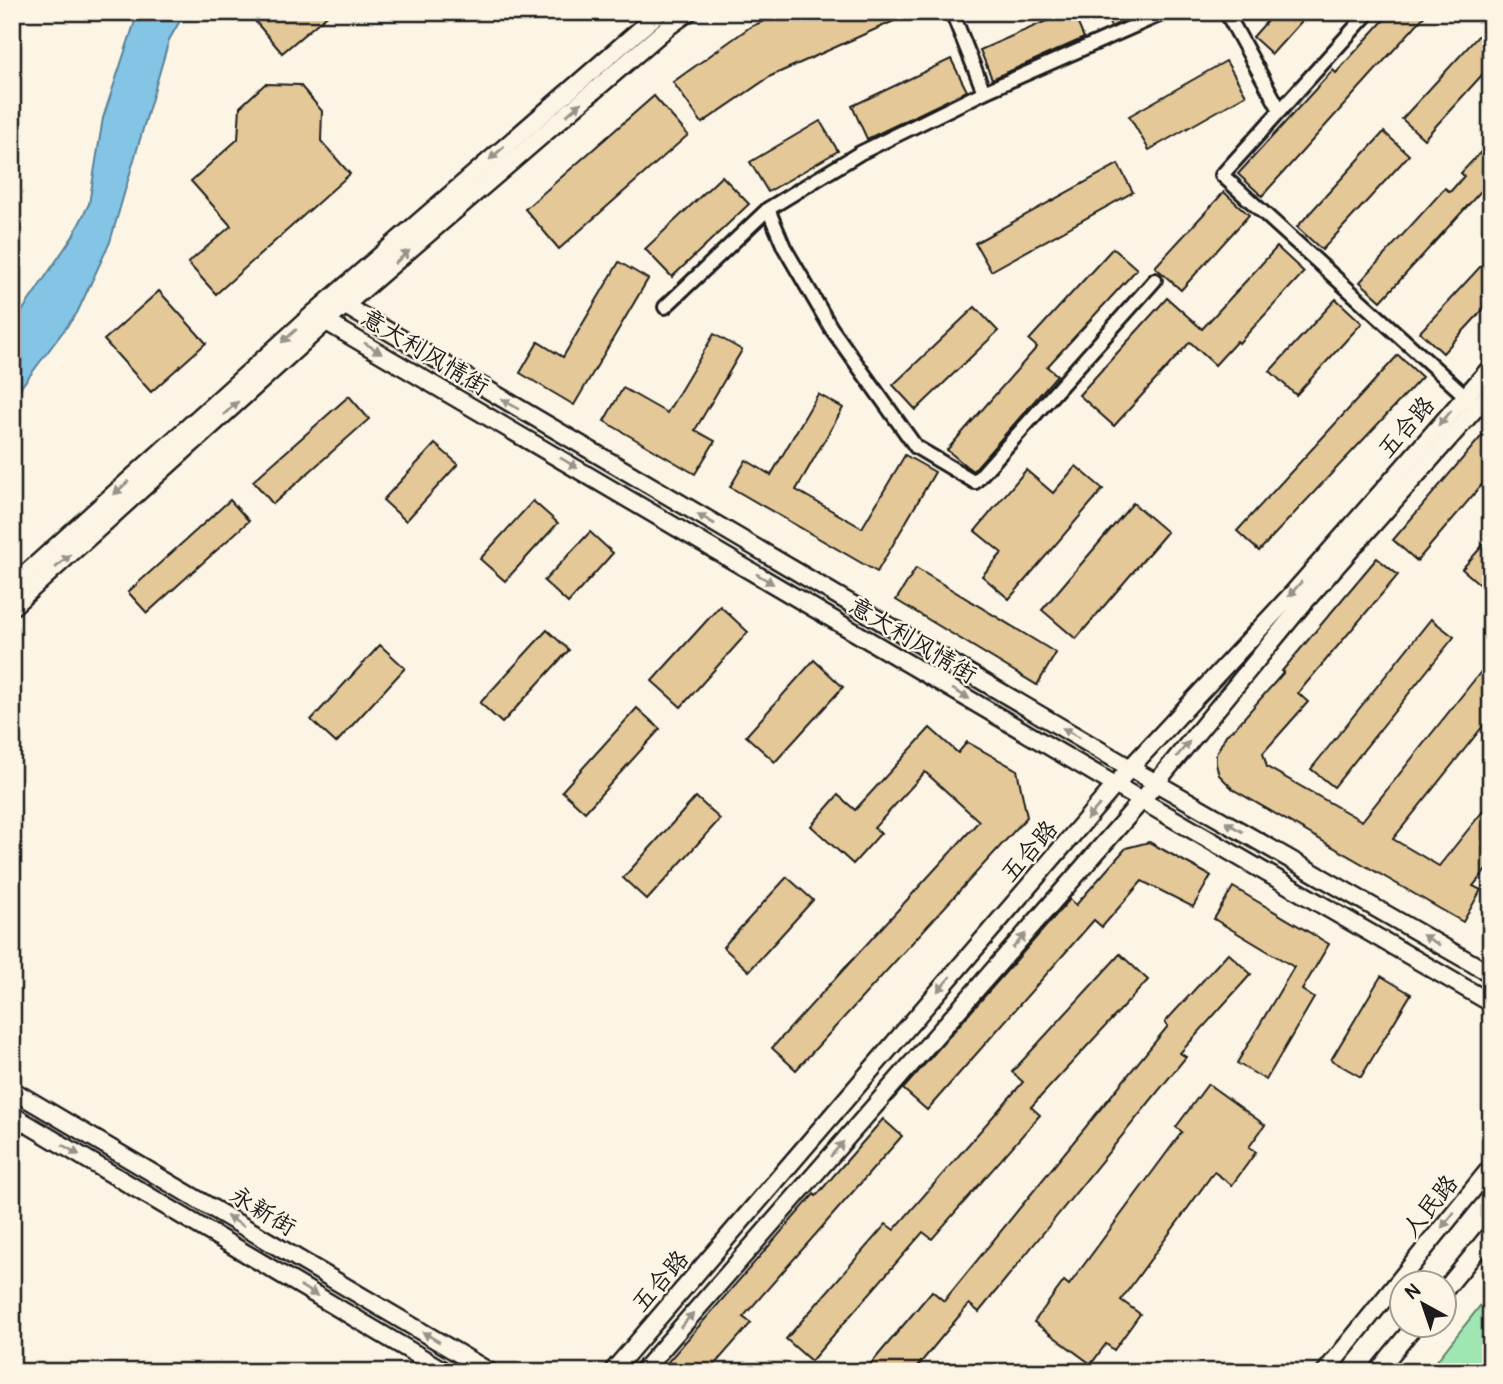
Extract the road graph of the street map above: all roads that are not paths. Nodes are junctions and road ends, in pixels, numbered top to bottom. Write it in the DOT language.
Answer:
graph roads {
  1 [pos="660,12"];
  2 [pos="689,12"];
  3 [pos="952,12"];
  4 [pos="1167,12"];
  5 [pos="1226,12"];
  6 [pos="1368,12"];
  7 [pos="984,92"];
  8 [pos="1280,110"];
  9 [pos="768,209"];
  10 [pos="1155,280"];
  11 [pos="339,302"];
  12 [pos="666,307"];
  13 [pos="320,318"];
  14 [pos="1491,367"];
  15 [pos="1491,391"];
  16 [pos="1470,401"];
  17 [pos="12,586"];
  18 [pos="12,607"];
  19 [pos="1130,768"];
  20 [pos="1155,782"];
  21 [pos="1115,785"];
  22 [pos="1142,800"];
  23 [pos="1491,974"];
  24 [pos="1491,1003"];
  25 [pos="12,1090"];
  26 [pos="12,1115"];
  27 [pos="1491,1167"];
  28 [pos="1491,1233"];
  29 [pos="1458,1274"];
  30 [pos="1405,1338"];
  31 [pos="446,1372"];
  32 [pos="490,1372"];
  33 [pos="611,1372"];
  34 [pos="642,1372"];
  35 [pos="1325,1372"];
  36 [pos="1377,1372"];
  1 -- 11 [label="street, one-way"];
  11 -- 2 [label="street, one-way"];
  3 -- 7 [label="street"];
  4 -- 7 [label="street"];
  5 -- 8 [label="street"];
  6 -- 8 [label="street"];
  7 -- 9 [label="street"];
  8 -- 16 [label="street"];
  9 -- 10 [label="street"];
  9 -- 12 [label="street"];
  11 -- 13 [label="street"];
  19 -- 11 [label="street, 意大利风情街, one-way"];
  13 -- 17 [label="street, one-way"];
  18 -- 13 [label="street, one-way"];
  13 -- 21 [label="street, 意大利风情街, one-way"];
  14 -- 16 [label="street, 五合路"];
  15 -- 16 [label="street, 五合路"];
  16 -- 19 [label="street, 五合路, one-way"];
  20 -- 16 [label="street, 五合路, one-way"];
  19 -- 20 [label="street, 意大利风情街"];
  19 -- 21 [label="street, 五合路"];
  20 -- 22 [label="street, 五合路"];
  23 -- 20 [label="street, 意大利风情街, one-way"];
  21 -- 22 [label="street, 意大利风情街"];
  21 -- 33 [label="street, 五合路, one-way"];
  22 -- 24 [label="street, 意大利风情街"];
  34 -- 22 [label="street, 五合路, one-way"];
  32 -- 25 [label="street, 永新街, one-way"];
  26 -- 31 [label="street, 永新街, one-way"];
  27 -- 35 [label="street, 人民路, one-way"];
  28 -- 29 [label="street"];
  30 -- 36 [label="street"];
}
